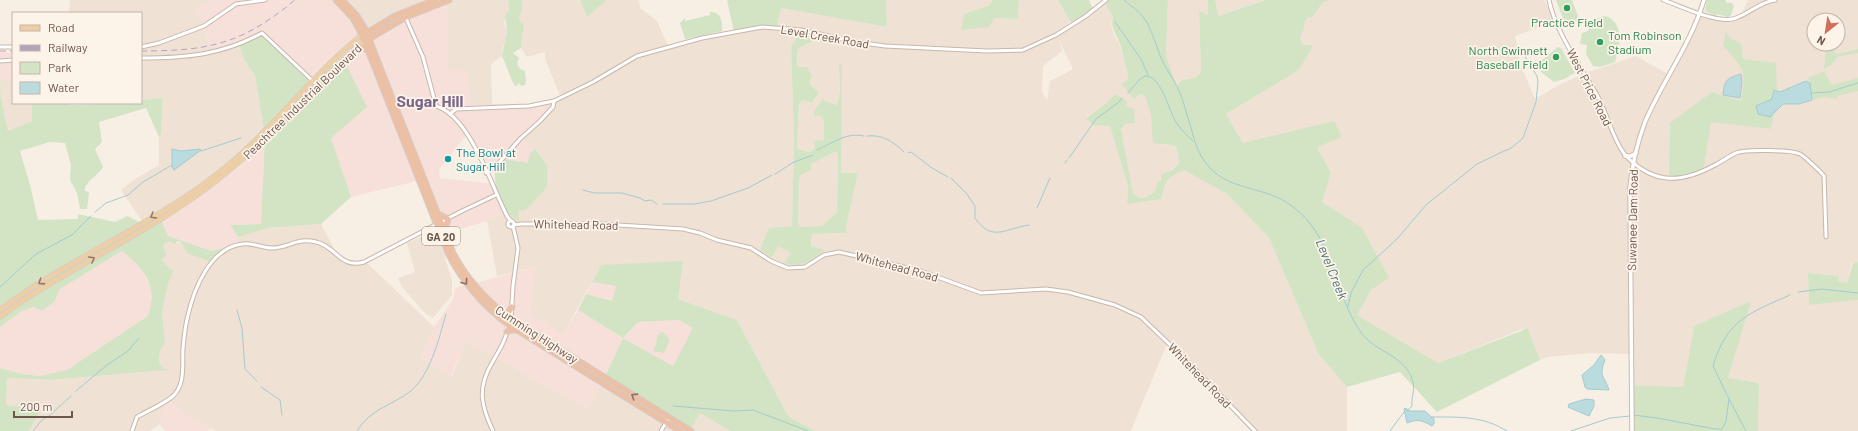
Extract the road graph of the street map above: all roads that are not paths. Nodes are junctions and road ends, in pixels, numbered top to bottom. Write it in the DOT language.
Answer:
graph roads {
  1 [pos="265,0"];
  2 [pos="336,0"];
  3 [pos="342,0"];
  4 [pos="435,0"];
  5 [pos="449,0"];
  6 [pos="1106,0"];
  7 [pos="1549,0"];
  8 [pos="1663,0"];
  9 [pos="1704,0"];
  10 [pos="1775,0"];
  11 [pos="1700,12"];
  12 [pos="405,15"];
  13 [pos="362,24"];
  14 [pos="381,24"];
  15 [pos="364,34"];
  16 [pos="367,40"];
  17 [pos="0,47"];
  18 [pos="12,47"];
  19 [pos="142,47"];
  20 [pos="354,50"];
  21 [pos="368,51"];
  22 [pos="142,58"];
  23 [pos="0,60"];
  24 [pos="12,60"];
  25 [pos="313,81"];
  26 [pos="317,85"];
  27 [pos="554,102"];
  28 [pos="450,114"];
  29 [pos="1636,153"];
  30 [pos="1625,156"];
  31 [pos="1633,163"];
  32 [pos="486,173"];
  33 [pos="496,195"];
  34 [pos="436,215"];
  35 [pos="448,219"];
  36 [pos="439,224"];
  37 [pos="511,224"];
  38 [pos="428,229"];
  39 [pos="442,232"];
  40 [pos="1826,237"];
  41 [pos="512,307"];
  42 [pos="0,310"];
  43 [pos="503,313"];
  44 [pos="0,317"];
  45 [pos="511,319"];
  46 [pos="509,325"];
  47 [pos="518,330"];
  48 [pos="507,332"];
  49 [pos="668,420"];
  50 [pos="132,431"];
  51 [pos="492,431"];
  52 [pos="661,431"];
  53 [pos="680,431"];
  54 [pos="691,431"];
  55 [pos="1255,431"];
  56 [pos="1632,431"];
  1 -- 19 [label="street"];
  2 -- 15 [label="highway, GA 20"];
  3 -- 13 [label="highway, GA 20"];
  4 -- 12 [label="highway, Peachtree Industrial Boulevard"];
  5 -- 12 [label="highway, Peachtree Industrial Boulevard"];
  6 -- 27 [label="street, Level Creek Road"];
  7 -- 30 [label="street, West Price Road"];
  8 -- 11 [label="street"];
  9 -- 11 [label="main road, Suwanee Dam Road"];
  10 -- 11 [label="street"];
  11 -- 29 [label="main road, Suwanee Dam Road"];
  12 -- 14 [label="highway, Peachtree Industrial Boulevard"];
  12 -- 16 [label="highway, Peachtree Industrial Boulevard"];
  12 -- 28 [label="street"];
  13 -- 14 [label="highway"];
  13 -- 15 [label="highway, GA 20"];
  14 -- 15 [label="highway, Peachtree Industrial Boulevard"];
  15 -- 16 [label="highway, GA 20"];
  15 -- 25 [label="main road, Peachtree Industrial Boulevard"];
  16 -- 20 [label="main road, Peachtree Industrial Boulevard"];
  16 -- 21 [label="highway, GA 20"];
  16 -- 34 [label="highway, Cumming Highway / GA 20"];
  17 -- 18 [label="street"];
  20 -- 21 [label="highway"];
  20 -- 26 [label="main road, Peachtree Industrial Boulevard"];
  21 -- 34 [label="highway, Cumming Highway / GA 20"];
  22 -- 25 [label="street"];
  23 -- 24 [label="street"];
  25 -- 26 [label="street"];
  25 -- 42 [label="main road, Peachtree Industrial Boulevard, one-way"];
  44 -- 26 [label="main road, Peachtree Industrial Boulevard, one-way"];
  27 -- 28 [label="street, Level Creek Road"];
  27 -- 32 [label="street"];
  28 -- 32 [label="street"];
  29 -- 30 [label="main road"];
  29 -- 31 [label="main road, Suwanee Dam Road"];
  30 -- 31 [label="street, West Price Road"];
  31 -- 40 [label="street, West Price Road"];
  31 -- 56 [label="main road, Suwanee Dam Road"];
  32 -- 33 [label="street"];
  33 -- 35 [label="street"];
  33 -- 37 [label="street"];
  34 -- 35 [label="highway"];
  34 -- 36 [label="highway, Cumming Highway / GA 20"];
  34 -- 38 [label="highway"];
  35 -- 36 [label="street"];
  35 -- 39 [label="highway"];
  36 -- 38 [label="street"];
  36 -- 39 [label="highway, Cumming Highway / GA 20"];
  37 -- 41 [label="street"];
  37 -- 55 [label="street, Whitehead Road"];
  38 -- 39 [label="highway"];
  38 -- 50 [label="street"];
  39 -- 43 [label="highway, Cumming Highway / GA 20"];
  39 -- 46 [label="highway, Cumming Highway / GA 20, one-way"];
  41 -- 43 [label="highway"];
  41 -- 45 [label="street"];
  43 -- 45 [label="highway, Cumming Highway / GA 20"];
  45 -- 46 [label="street"];
  49 -- 45 [label="highway, Cumming Highway / GA 20, one-way"];
  46 -- 47 [label="highway, Cumming Highway / GA 20"];
  46 -- 48 [label="street"];
  47 -- 48 [label="highway"];
  47 -- 49 [label="highway, Cumming Highway / GA 20"];
  48 -- 51 [label="street"];
  49 -- 52 [label="street"];
  49 -- 53 [label="highway, Cumming Highway / GA 20"];
  49 -- 54 [label="highway, Cumming Highway / GA 20"];
}
